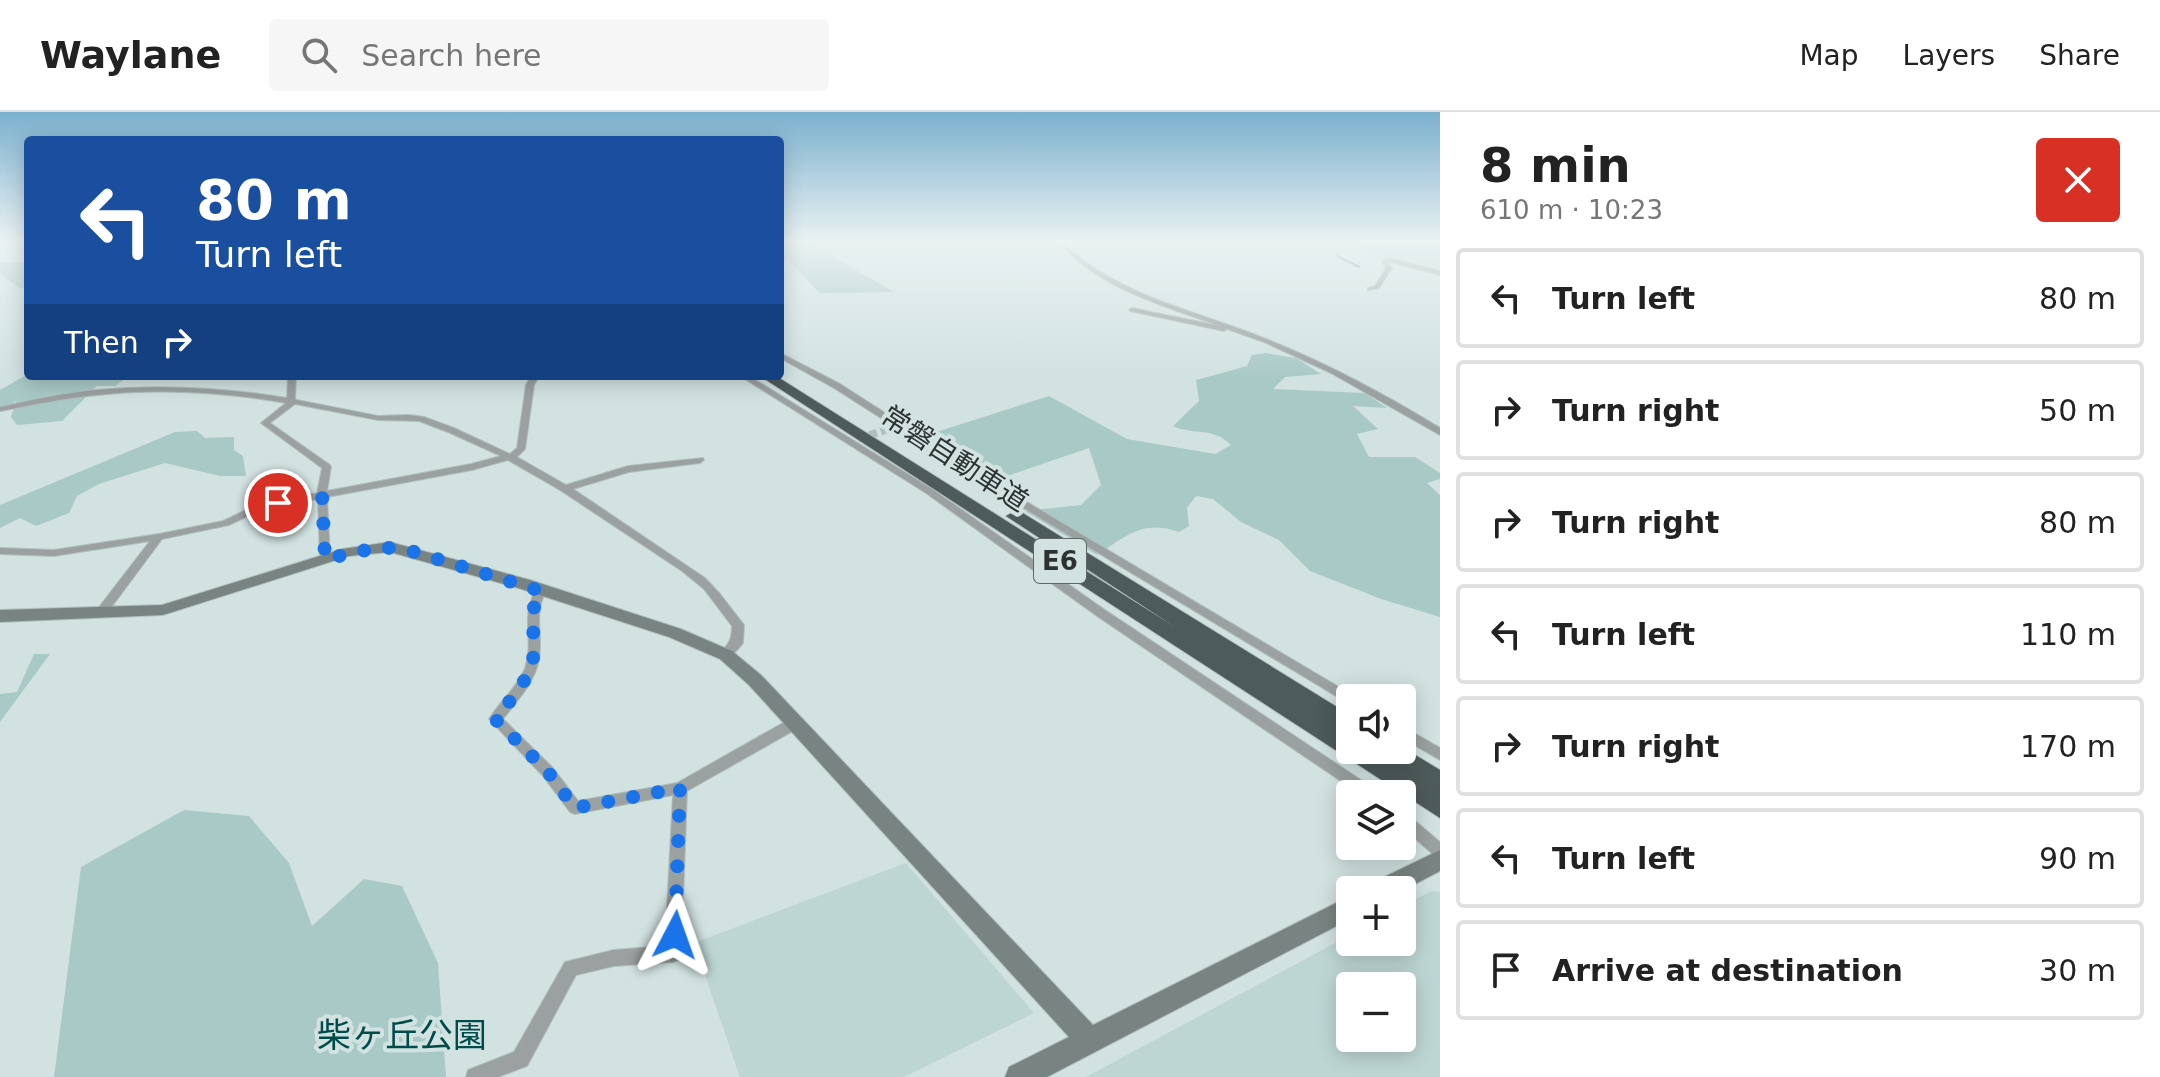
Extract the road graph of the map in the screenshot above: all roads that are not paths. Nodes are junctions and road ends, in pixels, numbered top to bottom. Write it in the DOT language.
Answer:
graph roads {
  1 [pos="1120,286"];
  2 [pos="1378,286"];
  3 [pos="1370,289"];
  4 [pos="1132,310"];
  5 [pos="1229,328"];
  6 [pos="784,357"];
  7 [pos="784,374"];
  8 [pos="292,380"];
  9 [pos="533,380"];
  10 [pos="751,380"];
  11 [pos="773,380"];
  12 [pos="293,401"];
  13 [pos="0,409"];
  14 [pos="1440,432"];
  15 [pos="513,456"];
  16 [pos="700,460"];
  17 [pos="568,488"];
  18 [pos="322,493"];
  19 [pos="159,537"];
  20 [pos="0,551"];
  21 [pos="325,559"];
  22 [pos="541,591"];
  23 [pos="100,614"];
  24 [pos="0,616"];
  25 [pos="726,655"];
  26 [pos="1336,691"];
  27 [pos="1336,718"];
  28 [pos="795,723"];
  29 [pos="1336,739"];
  30 [pos="1416,740"];
  31 [pos="1440,755"];
  32 [pos="1374,764"];
  33 [pos="1409,764"];
  34 [pos="1351,780"];
  35 [pos="1440,783"];
  36 [pos="680,788"];
  37 [pos="1440,807"];
  38 [pos="1416,830"];
  39 [pos="1440,851"];
  40 [pos="1440,860"];
  41 [pos="1409,876"];
  42 [pos="1336,914"];
  43 [pos="1090,1041"];
  44 [pos="475,1077"];
  45 [pos="1019,1077"];
  1 -- 5 [label="street"];
  2 -- 3 [label="street"];
  4 -- 5 [label="street"];
  5 -- 14 [label="street"];
  6 -- 26 [label="street"];
  7 -- 27 [label="highway, 常磐自動車道 / E6"];
  8 -- 12 [label="street"];
  9 -- 15 [label="street"];
  10 -- 34 [label="street"];
  11 -- 29 [label="highway, 常磐自動車道 / E6"];
  12 -- 13 [label="street"];
  12 -- 15 [label="street"];
  12 -- 18 [label="street"];
  15 -- 17 [label="street"];
  15 -- 18 [label="street"];
  16 -- 17 [label="street"];
  17 -- 25 [label="street"];
  18 -- 19 [label="street"];
  18 -- 21 [label="street"];
  19 -- 20 [label="street"];
  19 -- 23 [label="street"];
  21 -- 22 [label="street"];
  21 -- 23 [label="street"];
  22 -- 25 [label="street"];
  22 -- 36 [label="street"];
  23 -- 24 [label="street"];
  25 -- 28 [label="street"];
  28 -- 36 [label="street"];
  28 -- 43 [label="street"];
  30 -- 31 [label="street"];
  32 -- 37 [label="highway, 常磐自動車道 / E6"];
  33 -- 35 [label="highway"];
  36 -- 44 [label="street"];
  38 -- 39 [label="street"];
  40 -- 41 [label="street"];
  42 -- 43 [label="street"];
  43 -- 45 [label="street"];
}
